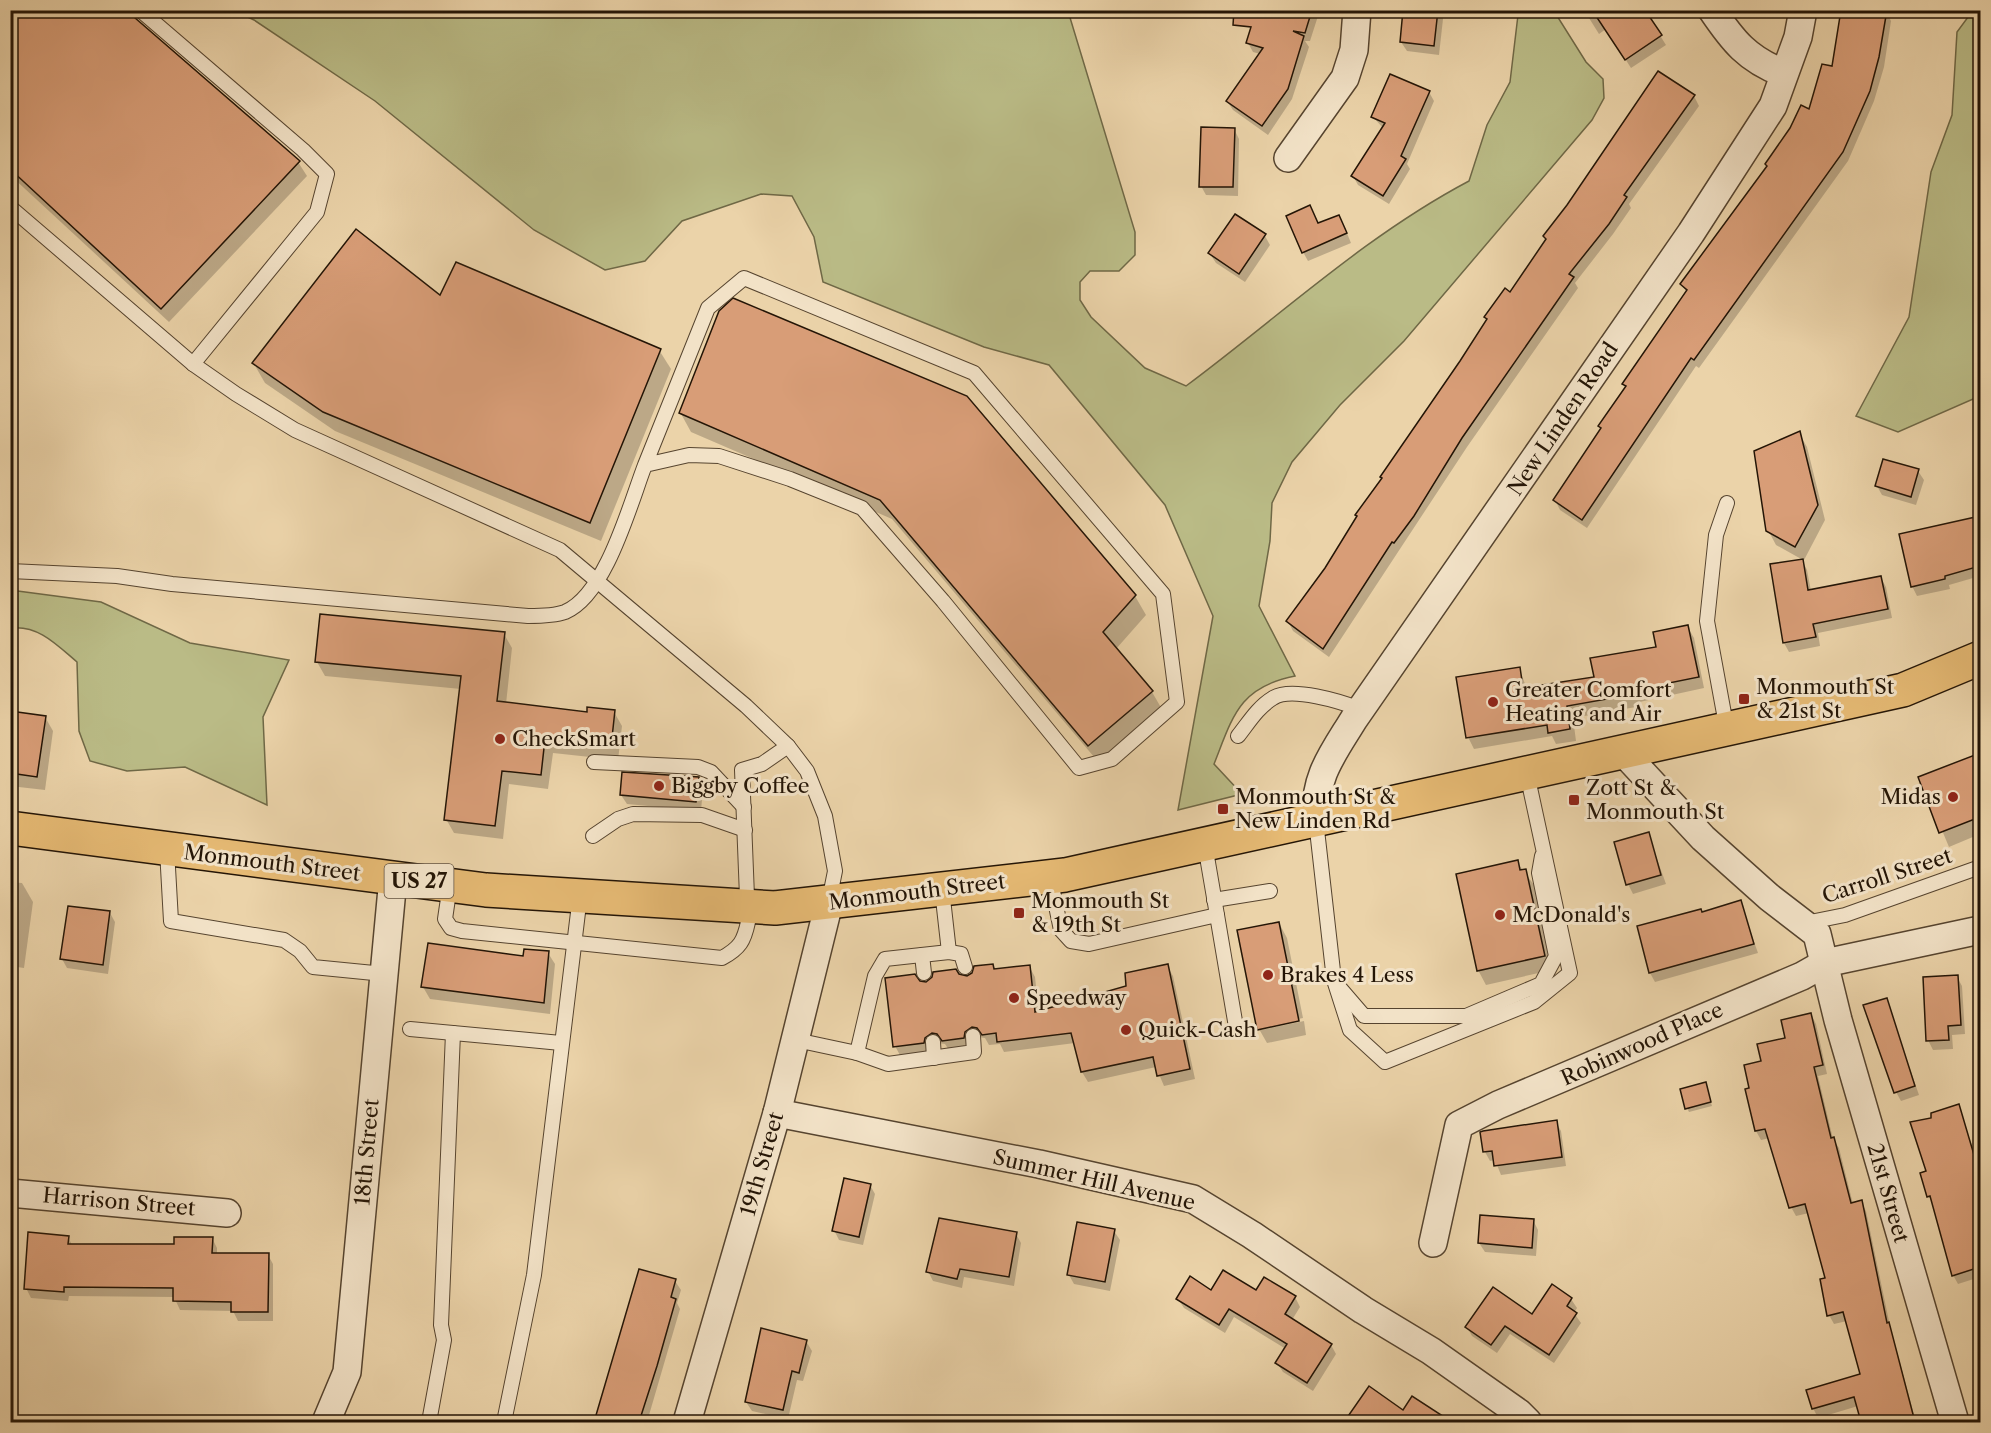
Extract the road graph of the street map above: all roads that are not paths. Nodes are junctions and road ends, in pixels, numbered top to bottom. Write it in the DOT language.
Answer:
graph roads {
  1 [pos="140,10"];
  2 [pos="1357,10"];
  3 [pos="1712,10"];
  4 [pos="1803,10"];
  5 [pos="1783,73"];
  6 [pos="1288,158"];
  7 [pos="10,207"];
  8 [pos="193,364"];
  9 [pos="645,465"];
  10 [pos="1727,503"];
  11 [pos="10,571"];
  12 [pos="596,582"];
  13 [pos="1980,658"];
  14 [pos="1360,709"];
  15 [pos="1727,730"];
  16 [pos="1238,736"];
  17 [pos="788,746"];
  18 [pos="1624,753"];
  19 [pos="594,762"];
  20 [pos="1527,774"];
  21 [pos="744,807"];
  22 [pos="1316,820"];
  23 [pos="10,828"];
  24 [pos="745,830"];
  25 [pos="593,836"];
  26 [pos="1205,845"];
  27 [pos="1543,848"];
  28 [pos="167,850"];
  29 [pos="1980,867"];
  30 [pos="1050,877"];
  31 [pos="393,878"];
  32 [pos="450,885"];
  33 [pos="942,890"];
  34 [pos="1270,891"];
  35 [pos="580,896"];
  36 [pos="1214,900"];
  37 [pos="829,903"];
  38 [pos="747,907"];
  39 [pos="1217,915"];
  40 [pos="1805,923"];
  41 [pos="1980,930"];
  42 [pos="574,943"];
  43 [pos="949,952"];
  44 [pos="922,955"];
  45 [pos="1825,963"];
  46 [pos="965,968"];
  47 [pos="924,973"];
  48 [pos="384,974"];
  49 [pos="1334,980"];
  50 [pos="1236,1026"];
  51 [pos="410,1029"];
  52 [pos="453,1033"];
  53 [pos="973,1036"];
  54 [pos="796,1040"];
  55 [pos="933,1042"];
  56 [pos="561,1043"];
  57 [pos="857,1053"];
  58 [pos="934,1058"];
  59 [pos="777,1113"];
  60 [pos="10,1193"];
  61 [pos="227,1213"];
  62 [pos="1433,1243"];
  63 [pos="326,1422"];
  64 [pos="429,1422"];
  65 [pos="504,1422"];
  66 [pos="687,1422"];
  67 [pos="1528,1422"];
  68 [pos="1954,1422"];
  1 -- 8 [label="lane"];
  2 -- 6 [label="street"];
  3 -- 5 [label="street"];
  4 -- 5 [label="street, New Linden Road"];
  5 -- 14 [label="street, New Linden Road"];
  7 -- 8 [label="lane"];
  8 -- 12 [label="lane"];
  9 -- 9 [label="lane"];
  9 -- 12 [label="lane"];
  10 -- 15 [label="lane"];
  11 -- 12 [label="lane"];
  12 -- 17 [label="lane"];
  13 -- 15 [label="main road, Monmouth Street / US 27"];
  14 -- 16 [label="lane"];
  14 -- 22 [label="street, New Linden Road"];
  15 -- 18 [label="main road, Monmouth Street / US 27"];
  17 -- 21 [label="lane"];
  17 -- 37 [label="lane"];
  18 -- 20 [label="main road, Monmouth Street / US 27"];
  18 -- 40 [label="street"];
  19 -- 21 [label="lane"];
  20 -- 22 [label="main road, Monmouth Street / US 27"];
  20 -- 27 [label="lane"];
  21 -- 24 [label="lane"];
  22 -- 26 [label="main road, Monmouth Street / US 27"];
  22 -- 49 [label="lane"];
  23 -- 28 [label="main road, Monmouth Street / US 27"];
  24 -- 25 [label="lane"];
  24 -- 38 [label="lane"];
  26 -- 30 [label="main road, Monmouth Street / US 27"];
  26 -- 36 [label="lane"];
  27 -- 49 [label="lane"];
  27 -- 49 [label="lane"];
  28 -- 31 [label="main road, Monmouth Street / US 27"];
  28 -- 48 [label="lane"];
  29 -- 40 [label="lane, Carroll Street"];
  30 -- 33 [label="main road, Monmouth Street / US 27"];
  30 -- 39 [label="lane"];
  31 -- 32 [label="main road, Monmouth Street / US 27"];
  31 -- 48 [label="street, 18th Street"];
  32 -- 35 [label="main road, Monmouth Street / US 27"];
  32 -- 42 [label="lane"];
  33 -- 37 [label="main road, Monmouth Street / US 27"];
  33 -- 43 [label="lane"];
  34 -- 36 [label="lane"];
  35 -- 38 [label="main road, Monmouth Street / US 27"];
  35 -- 42 [label="lane"];
  36 -- 39 [label="lane"];
  37 -- 38 [label="main road, Monmouth Street / US 27"];
  37 -- 54 [label="street, 19th Street"];
  38 -- 42 [label="lane"];
  39 -- 50 [label="lane"];
  40 -- 45 [label="street, 21st Street"];
  41 -- 45 [label="street, Robinwood Place"];
  42 -- 56 [label="lane"];
  43 -- 44 [label="lane"];
  43 -- 46 [label="lane"];
  44 -- 47 [label="lane"];
  44 -- 57 [label="lane"];
  45 -- 62 [label="street, Robinwood Place"];
  45 -- 68 [label="street, 21st Street"];
  48 -- 63 [label="street, 18th Street"];
  51 -- 52 [label="lane"];
  52 -- 56 [label="lane"];
  52 -- 64 [label="lane"];
  53 -- 58 [label="lane"];
  54 -- 57 [label="lane"];
  54 -- 59 [label="street, 19th Street"];
  55 -- 58 [label="lane"];
  56 -- 65 [label="lane"];
  57 -- 58 [label="lane"];
  59 -- 66 [label="street, 19th Street"];
  59 -- 67 [label="street, Summer Hill Avenue"];
  60 -- 61 [label="street, Harrison Street"];
}
